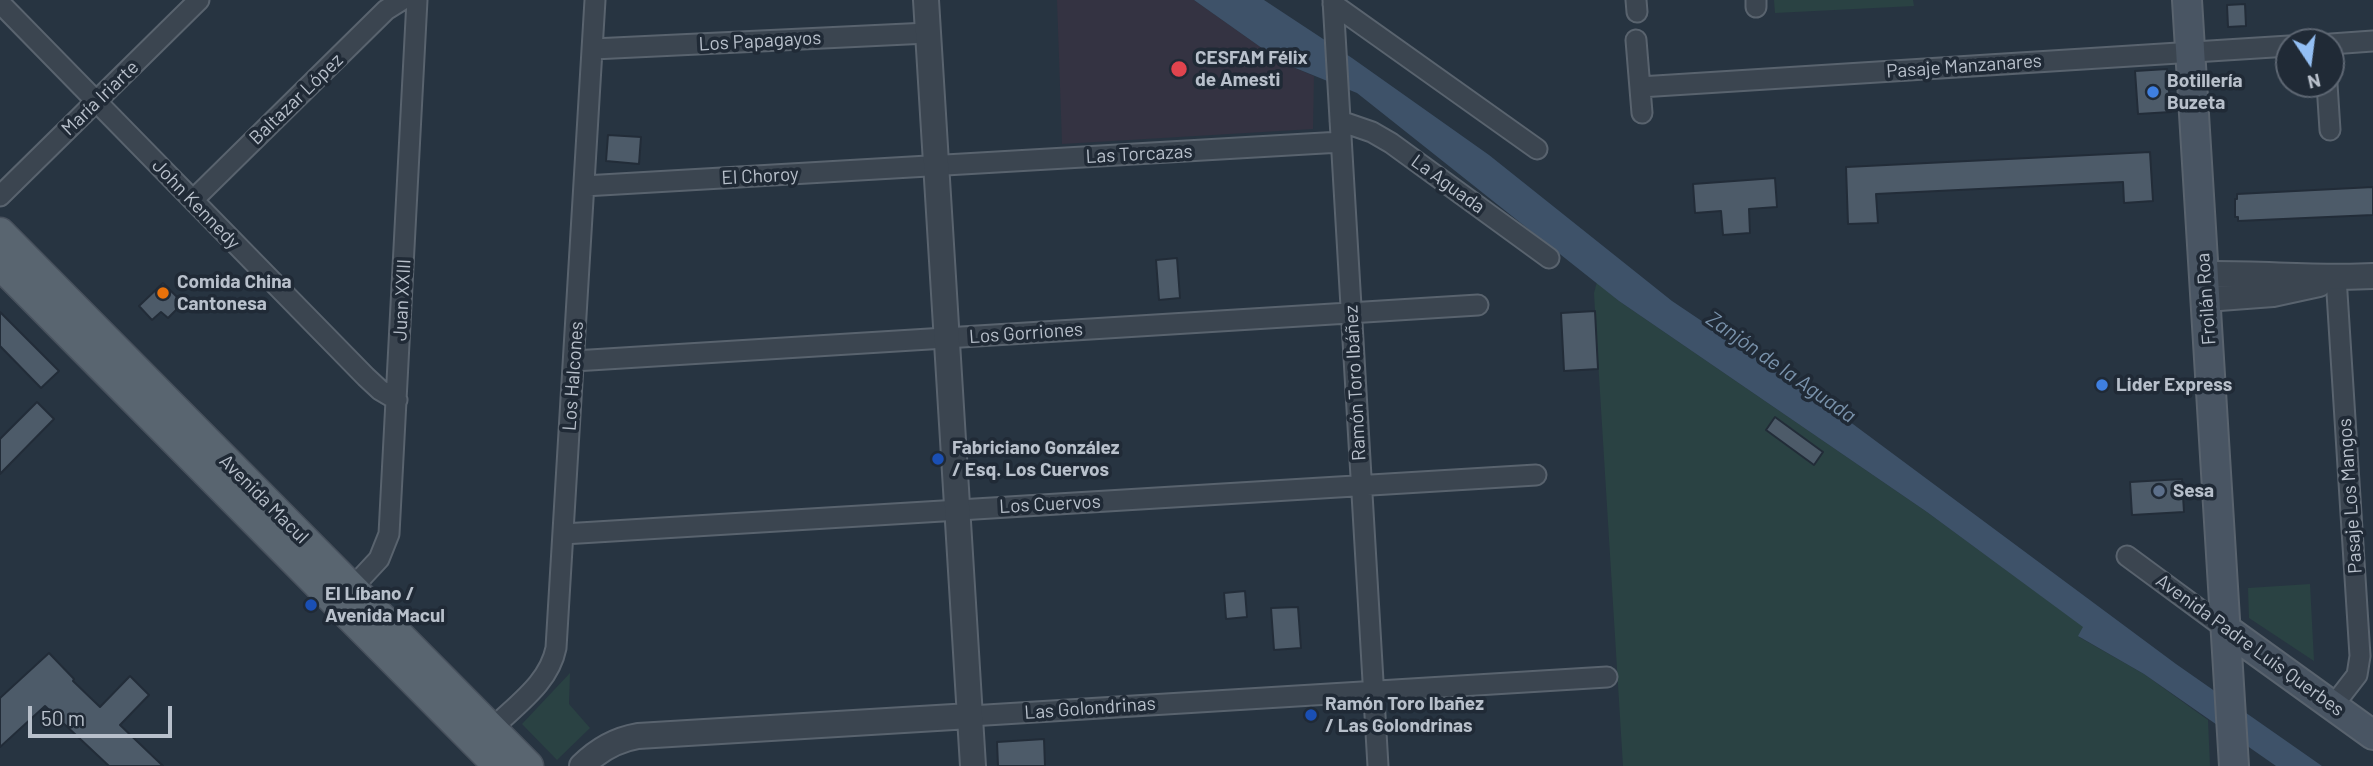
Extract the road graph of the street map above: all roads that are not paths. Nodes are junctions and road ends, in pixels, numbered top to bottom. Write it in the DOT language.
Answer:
graph roads {
  1 [pos="200,0"];
  2 [pos="402,0"];
  3 [pos="417,0"];
  4 [pos="595,0"];
  5 [pos="926,0"];
  6 [pos="2187,0"];
  7 [pos="1333,2"];
  8 [pos="0,3"];
  9 [pos="928,33"];
  10 [pos="1636,40"];
  11 [pos="2373,41"];
  12 [pos="2345,43"];
  13 [pos="2275,47"];
  14 [pos="593,49"];
  15 [pos="2190,51"];
  16 [pos="1640,87"];
  17 [pos="2328,98"];
  18 [pos="96,102"];
  19 [pos="1642,113"];
  20 [pos="1340,114"];
  21 [pos="2330,130"];
  22 [pos="1341,142"];
  23 [pos="1537,149"];
  24 [pos="936,166"];
  25 [pos="584,186"];
  26 [pos="0,196"];
  27 [pos="193,200"];
  28 [pos="0,233"];
  29 [pos="1549,258"];
  30 [pos="0,264"];
  31 [pos="2373,276"];
  32 [pos="2336,278"];
  33 [pos="2205,287"];
  34 [pos="1478,305"];
  35 [pos="1351,313"];
  36 [pos="947,338"];
  37 [pos="574,361"];
  38 [pos="397,400"];
  39 [pos="1536,475"];
  40 [pos="1361,485"];
  41 [pos="957,510"];
  42 [pos="563,534"];
  43 [pos="2127,556"];
  44 [pos="352,588"];
  45 [pos="2226,629"];
  46 [pos="1607,677"];
  47 [pos="1373,691"];
  48 [pos="2333,706"];
  49 [pos="970,716"];
  50 [pos="493,728"];
  51 [pos="2373,734"];
  52 [pos="499,766"];
  53 [pos="528,766"];
  54 [pos="582,766"];
  55 [pos="973,766"];
  56 [pos="1378,766"];
  57 [pos="2234,766"];
  1 -- 18 [label="street, María Iriarte"];
  2 -- 27 [label="street, Baltazar López"];
  3 -- 38 [label="street, Juan XXIII"];
  4 -- 14 [label="street, Los Halcones"];
  5 -- 9 [label="street"];
  6 -- 15 [label="main road, Froilán Roa"];
  7 -- 20 [label="street, Ramón Toro Ibáñez"];
  7 -- 23 [label="street"];
  8 -- 18 [label="street, John Kennedy"];
  9 -- 14 [label="street, Los Papagayos"];
  9 -- 24 [label="street"];
  10 -- 16 [label="street"];
  11 -- 12 [label="street"];
  13 -- 15 [label="street, Pasaje Manzanares"];
  14 -- 25 [label="street, Los Halcones"];
  15 -- 16 [label="street, Pasaje Manzanares"];
  15 -- 33 [label="main road, Froilán Roa"];
  16 -- 19 [label="street"];
  17 -- 21 [label="street"];
  18 -- 26 [label="street, María Iriarte"];
  18 -- 27 [label="street, John Kennedy"];
  20 -- 22 [label="street, Ramón Toro Ibáñez"];
  20 -- 29 [label="street, La Aguada"];
  22 -- 24 [label="street, Las Torcazas"];
  22 -- 35 [label="street, Ramón Toro Ibáñez"];
  24 -- 25 [label="street, El Choroy"];
  24 -- 36 [label="street"];
  25 -- 37 [label="street, Los Halcones"];
  27 -- 38 [label="street, John Kennedy"];
  28 -- 44 [label="main road, Avenida Macul"];
  30 -- 52 [label="main road, Avenida Macul"];
  31 -- 32 [label="street"];
  32 -- 33 [label="street"];
  32 -- 48 [label="street, Pasaje Los Mangos"];
  33 -- 45 [label="main road, Froilán Roa"];
  34 -- 35 [label="street, Los Gorriones"];
  35 -- 36 [label="street, Los Gorriones"];
  35 -- 40 [label="street, Ramón Toro Ibáñez"];
  36 -- 37 [label="street, Los Gorriones"];
  36 -- 41 [label="street"];
  37 -- 42 [label="street, Los Halcones"];
  38 -- 44 [label="street, Juan XXIII"];
  39 -- 40 [label="street, Los Cuervos"];
  40 -- 41 [label="street, Los Cuervos"];
  40 -- 47 [label="street, Ramón Toro Ibáñez"];
  41 -- 42 [label="street, Los Cuervos"];
  41 -- 49 [label="street"];
  42 -- 50 [label="street, Los Halcones"];
  43 -- 45 [label="street, Avenida Padre Luis Querbes"];
  44 -- 50 [label="main road, Avenida Macul"];
  45 -- 48 [label="main road, Avenida Padre Luis Querbes"];
  45 -- 57 [label="main road, Froilán Roa"];
  46 -- 47 [label="street, Las Golondrinas"];
  47 -- 49 [label="street, Las Golondrinas"];
  47 -- 56 [label="street, Ramón Toro Ibáñez"];
  48 -- 51 [label="main road, Avenida Padre Luis Querbes"];
  49 -- 54 [label="street, Las Golondrinas"];
  49 -- 55 [label="street"];
  50 -- 53 [label="main road, Avenida Macul"];
}
